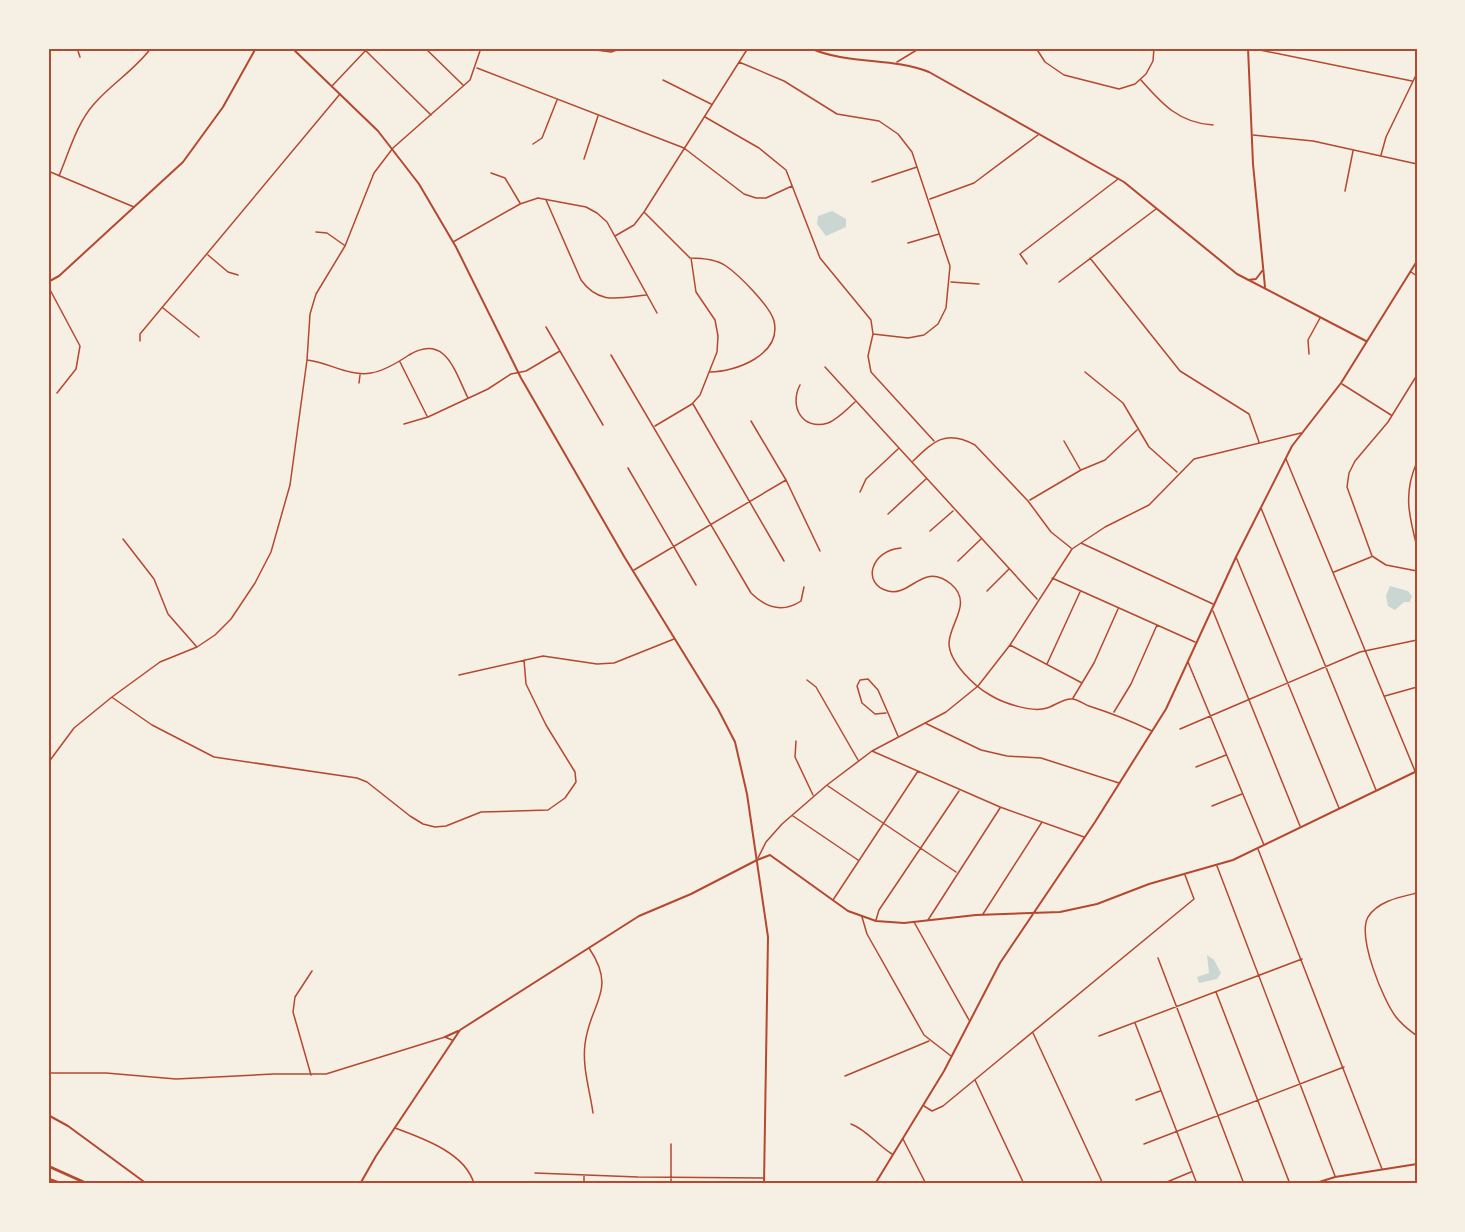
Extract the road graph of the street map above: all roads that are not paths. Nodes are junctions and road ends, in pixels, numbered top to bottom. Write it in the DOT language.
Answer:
graph roads {
  1 [pos="77,48"];
  2 [pos="151,48"];
  3 [pos="256,48"];
  4 [pos="292,48"];
  5 [pos="363,48"];
  6 [pos="368,48"];
  7 [pos="425,48"];
  8 [pos="481,48"];
  9 [pos="581,48"];
  10 [pos="623,48"];
  11 [pos="748,48"];
  12 [pos="810,48"];
  13 [pos="920,48"];
  14 [pos="1036,48"];
  15 [pos="1154,48"];
  16 [pos="1249,48"];
  17 [pos="366,51"];
  18 [pos="80,57"];
  19 [pos="739,62"];
  20 [pos="896,63"];
  21 [pos="476,68"];
  22 [pos="1417,73"];
  23 [pos="1141,79"];
  24 [pos="663,80"];
  25 [pos="1412,81"];
  26 [pos="332,86"];
  27 [pos="464,86"];
  28 [pos="340,94"];
  29 [pos="557,99"];
  30 [pos="712,104"];
  31 [pos="431,115"];
  32 [pos="599,115"];
  33 [pos="705,117"];
  34 [pos="1213,125"];
  35 [pos="1039,134"];
  36 [pos="1252,135"];
  37 [pos="533,144"];
  38 [pos="393,148"];
  39 [pos="684,148"];
  40 [pos="1353,150"];
  41 [pos="1381,156"];
  42 [pos="584,159"];
  43 [pos="1417,165"];
  44 [pos="918,167"];
  45 [pos="48,171"];
  46 [pos="491,173"];
  47 [pos="59,176"];
  48 [pos="1119,178"];
  49 [pos="872,182"];
  50 [pos="792,186"];
  51 [pos="1345,191"];
  52 [pos="545,199"];
  53 [pos="929,200"];
  54 [pos="520,204"];
  55 [pos="135,207"];
  56 [pos="1156,208"];
  57 [pos="644,212"];
  58 [pos="316,232"];
  59 [pos="940,234"];
  60 [pos="615,236"];
  61 [pos="453,242"];
  62 [pos="908,243"];
  63 [pos="345,246"];
  64 [pos="207,255"];
  65 [pos="690,258"];
  66 [pos="1090,258"];
  67 [pos="1417,261"];
  68 [pos="1027,264"];
  69 [pos="1263,268"];
  70 [pos="1411,272"];
  71 [pos="238,275"];
  72 [pos="1417,276"];
  73 [pos="1245,279"];
  74 [pos="950,282"];
  75 [pos="1059,282"];
  76 [pos="48,284"];
  77 [pos="979,284"];
  78 [pos="1265,289"];
  79 [pos="647,295"];
  80 [pos="162,308"];
  81 [pos="657,313"];
  82 [pos="1320,318"];
  83 [pos="546,327"];
  84 [pos="873,334"];
  85 [pos="199,337"];
  86 [pos="140,341"];
  87 [pos="1366,341"];
  88 [pos="560,351"];
  89 [pos="1309,354"];
  90 [pos="611,355"];
  91 [pos="307,360"];
  92 [pos="400,361"];
  93 [pos="825,367"];
  94 [pos="710,372"];
  95 [pos="1085,372"];
  96 [pos="518,373"];
  97 [pos="360,374"];
  98 [pos="1417,375"];
  99 [pos="1416,380"];
  100 [pos="359,383"];
  101 [pos="1341,383"];
  102 [pos="800,385"];
  103 [pos="57,393"];
  104 [pos="468,398"];
  105 [pos="855,401"];
  106 [pos="692,404"];
  107 [pos="1391,416"];
  108 [pos="428,417"];
  109 [pos="751,421"];
  110 [pos="404,424"];
  111 [pos="603,425"];
  112 [pos="654,426"];
  113 [pos="1138,429"];
  114 [pos="1301,433"];
  115 [pos="934,441"];
  116 [pos="1064,441"];
  117 [pos="1259,443"];
  118 [pos="899,448"];
  119 [pos="1286,458"];
  120 [pos="912,462"];
  121 [pos="1417,462"];
  122 [pos="628,468"];
  123 [pos="1081,470"];
  124 [pos="1178,472"];
  125 [pos="927,478"];
  126 [pos="786,480"];
  127 [pos="860,492"];
  128 [pos="1028,501"];
  129 [pos="749,502"];
  130 [pos="1261,508"];
  131 [pos="954,510"];
  132 [pos="888,514"];
  133 [pos="712,524"];
  134 [pos="1417,530"];
  135 [pos="930,531"];
  136 [pos="1413,531"];
  137 [pos="982,538"];
  138 [pos="123,539"];
  139 [pos="1080,543"];
  140 [pos="673,547"];
  141 [pos="1417,547"];
  142 [pos="901,548"];
  143 [pos="1072,549"];
  144 [pos="820,551"];
  145 [pos="1372,556"];
  146 [pos="1236,557"];
  147 [pos="784,561"];
  148 [pos="958,561"];
  149 [pos="1010,568"];
  150 [pos="633,571"];
  151 [pos="1417,571"];
  152 [pos="1333,572"];
  153 [pos="1052,578"];
  154 [pos="696,585"];
  155 [pos="804,587"];
  156 [pos="987,591"];
  157 [pos="1080,591"];
  158 [pos="1037,599"];
  159 [pos="1212,606"];
  160 [pos="1119,608"];
  161 [pos="1157,625"];
  162 [pos="675,639"];
  163 [pos="1417,640"];
  164 [pos="1196,642"];
  165 [pos="1010,645"];
  166 [pos="197,647"];
  167 [pos="1365,650"];
  168 [pos="524,660"];
  169 [pos="1188,661"];
  170 [pos="1047,664"];
  171 [pos="1326,666"];
  172 [pos="459,675"];
  173 [pos="807,680"];
  174 [pos="1288,683"];
  175 [pos="1083,684"];
  176 [pos="978,686"];
  177 [pos="1417,687"];
  178 [pos="1384,696"];
  179 [pos="112,697"];
  180 [pos="1072,699"];
  181 [pos="1249,700"];
  182 [pos="886,713"];
  183 [pos="1113,713"];
  184 [pos="1211,716"];
  185 [pos="925,723"];
  186 [pos="1180,729"];
  187 [pos="1153,732"];
  188 [pos="898,736"];
  189 [pos="795,741"];
  190 [pos="872,751"];
  191 [pos="1227,755"];
  192 [pos="858,761"];
  193 [pos="48,763"];
  194 [pos="1196,767"];
  195 [pos="918,771"];
  196 [pos="1416,771"];
  197 [pos="1120,783"];
  198 [pos="827,785"];
  199 [pos="959,790"];
  200 [pos="1377,790"];
  201 [pos="1243,794"];
  202 [pos="814,796"];
  203 [pos="1212,806"];
  204 [pos="1000,807"];
  205 [pos="1340,809"];
  206 [pos="792,815"];
  207 [pos="1042,822"];
  208 [pos="884,824"];
  209 [pos="1301,828"];
  210 [pos="1085,837"];
  211 [pos="1264,845"];
  212 [pos="920,848"];
  213 [pos="1258,848"];
  214 [pos="757,860"];
  215 [pos="859,861"];
  216 [pos="1217,866"];
  217 [pos="956,872"];
  218 [pos="1185,874"];
  219 [pos="1417,892"];
  220 [pos="833,901"];
  221 [pos="1034,913"];
  222 [pos="983,915"];
  223 [pos="862,917"];
  224 [pos="927,920"];
  225 [pos="876,921"];
  226 [pos="914,922"];
  227 [pos="589,948"];
  228 [pos="1158,958"];
  229 [pos="1302,959"];
  230 [pos="312,971"];
  231 [pos="1258,975"];
  232 [pos="1216,991"];
  233 [pos="1176,1006"];
  234 [pos="969,1020"];
  235 [pos="1134,1022"];
  236 [pos="460,1030"];
  237 [pos="1033,1032"];
  238 [pos="1099,1036"];
  239 [pos="1417,1036"];
  240 [pos="445,1037"];
  241 [pos="453,1041"];
  242 [pos="930,1041"];
  243 [pos="952,1056"];
  244 [pos="1344,1066"];
  245 [pos="48,1073"];
  246 [pos="312,1076"];
  247 [pos="845,1076"];
  248 [pos="975,1080"];
  249 [pos="1300,1083"];
  250 [pos="1161,1090"];
  251 [pos="1136,1100"];
  252 [pos="1257,1100"];
  253 [pos="923,1106"];
  254 [pos="593,1113"];
  255 [pos="48,1115"];
  256 [pos="1217,1115"];
  257 [pos="851,1124"];
  258 [pos="394,1127"];
  259 [pos="1177,1131"];
  260 [pos="903,1138"];
  261 [pos="671,1144"];
  262 [pos="1144,1144"];
  263 [pos="893,1154"];
  264 [pos="1417,1164"];
  265 [pos="48,1166"];
  266 [pos="1383,1170"];
  267 [pos="1192,1172"];
  268 [pos="535,1173"];
  269 [pos="584,1174"];
  270 [pos="1335,1176"];
  271 [pos="671,1177"];
  272 [pos="765,1178"];
  273 [pos="48,1179"];
  274 [pos="62,1184"];
  275 [pos="88,1184"];
  276 [pos="147,1184"];
  277 [pos="360,1184"];
  278 [pos="474,1184"];
  279 [pos="584,1184"];
  280 [pos="671,1184"];
  281 [pos="764,1184"];
  282 [pos="875,1184"];
  283 [pos="926,1184"];
  284 [pos="1024,1184"];
  285 [pos="1103,1184"];
  286 [pos="1162,1184"];
  287 [pos="1197,1184"];
  288 [pos="1244,1184"];
  289 [pos="1290,1184"];
  290 [pos="1313,1184"];
  1 -- 18 [label="street"];
  2 -- 47 [label="street"];
  3 -- 55 [label="main road"];
  4 -- 26 [label="main road"];
  5 -- 17 [label="street"];
  6 -- 17 [label="street"];
  7 -- 27 [label="street"];
  8 -- 21 [label="street"];
  9 -- 10 [label="street"];
  11 -- 19 [label="street"];
  12 -- 20 [label="main road"];
  13 -- 20 [label="street"];
  14 -- 23 [label="street"];
  15 -- 23 [label="street"];
  16 -- 25 [label="street"];
  16 -- 36 [label="main road"];
  17 -- 26 [label="street"];
  17 -- 31 [label="street"];
  19 -- 30 [label="street"];
  19 -- 44 [label="street"];
  20 -- 35 [label="main road"];
  21 -- 27 [label="street"];
  21 -- 29 [label="street"];
  22 -- 25 [label="street"];
  23 -- 34 [label="street"];
  24 -- 30 [label="street"];
  25 -- 41 [label="street"];
  26 -- 28 [label="main road"];
  27 -- 31 [label="street"];
  28 -- 38 [label="main road"];
  28 -- 64 [label="street"];
  29 -- 32 [label="street"];
  29 -- 37 [label="street"];
  30 -- 33 [label="street"];
  31 -- 38 [label="street"];
  32 -- 39 [label="street"];
  32 -- 42 [label="street"];
  33 -- 39 [label="street"];
  33 -- 50 [label="street"];
  35 -- 48 [label="main road"];
  35 -- 53 [label="street"];
  36 -- 40 [label="street"];
  36 -- 69 [label="main road"];
  38 -- 61 [label="main road"];
  38 -- 63 [label="street"];
  39 -- 50 [label="street"];
  39 -- 57 [label="street"];
  40 -- 41 [label="street"];
  40 -- 51 [label="street"];
  41 -- 43 [label="street"];
  44 -- 49 [label="street"];
  44 -- 53 [label="street"];
  45 -- 47 [label="street"];
  46 -- 54 [label="street"];
  47 -- 55 [label="street"];
  48 -- 56 [label="main road"];
  48 -- 68 [label="street"];
  50 -- 84 [label="street"];
  52 -- 54 [label="street"];
  52 -- 60 [label="street"];
  52 -- 79 [label="street"];
  53 -- 59 [label="street"];
  54 -- 61 [label="street"];
  55 -- 76 [label="main road"];
  56 -- 66 [label="street"];
  56 -- 73 [label="main road"];
  57 -- 60 [label="street"];
  57 -- 65 [label="street"];
  58 -- 63 [label="street"];
  59 -- 62 [label="street"];
  59 -- 74 [label="street"];
  60 -- 79 [label="street"];
  61 -- 96 [label="main road"];
  63 -- 91 [label="street"];
  64 -- 71 [label="street"];
  64 -- 80 [label="street"];
  65 -- 94 [label="street"];
  65 -- 94 [label="street"];
  66 -- 75 [label="street"];
  66 -- 117 [label="street"];
  67 -- 70 [label="main road"];
  69 -- 73 [label="main road"];
  69 -- 78 [label="main road"];
  70 -- 72 [label="street"];
  70 -- 87 [label="main road"];
  73 -- 78 [label="main road"];
  74 -- 77 [label="street"];
  74 -- 84 [label="street"];
  76 -- 103 [label="street"];
  78 -- 82 [label="main road"];
  79 -- 81 [label="street"];
  80 -- 85 [label="street"];
  80 -- 86 [label="street"];
  82 -- 87 [label="main road"];
  82 -- 89 [label="street"];
  83 -- 88 [label="street"];
  84 -- 115 [label="street"];
  87 -- 101 [label="main road"];
  88 -- 96 [label="street"];
  88 -- 111 [label="street"];
  90 -- 112 [label="street"];
  91 -- 97 [label="street"];
  91 -- 166 [label="street"];
  92 -- 97 [label="street"];
  92 -- 104 [label="street"];
  92 -- 108 [label="street"];
  93 -- 105 [label="street"];
  94 -- 106 [label="street"];
  95 -- 113 [label="street"];
  96 -- 104 [label="street"];
  96 -- 150 [label="main road"];
  97 -- 100 [label="street"];
  98 -- 99 [label="street"];
  99 -- 107 [label="street"];
  101 -- 107 [label="street"];
  101 -- 114 [label="main road"];
  102 -- 105 [label="street"];
  104 -- 108 [label="street"];
  105 -- 118 [label="street"];
  106 -- 112 [label="street"];
  106 -- 129 [label="street"];
  107 -- 145 [label="street"];
  108 -- 110 [label="street"];
  109 -- 126 [label="street"];
  112 -- 133 [label="street"];
  113 -- 123 [label="street"];
  113 -- 124 [label="street"];
  114 -- 117 [label="street"];
  114 -- 119 [label="main road"];
  115 -- 120 [label="street"];
  115 -- 128 [label="street"];
  116 -- 123 [label="street"];
  117 -- 124 [label="street"];
  118 -- 120 [label="street"];
  118 -- 127 [label="street"];
  119 -- 130 [label="main road"];
  119 -- 152 [label="street"];
  120 -- 125 [label="street"];
  121 -- 136 [label="street"];
  122 -- 140 [label="street"];
  123 -- 128 [label="street"];
  124 -- 139 [label="street"];
  125 -- 131 [label="street"];
  125 -- 132 [label="street"];
  126 -- 129 [label="street"];
  126 -- 144 [label="street"];
  128 -- 143 [label="street"];
  129 -- 133 [label="street"];
  129 -- 147 [label="street"];
  130 -- 146 [label="main road"];
  130 -- 171 [label="street"];
  131 -- 135 [label="street"];
  131 -- 137 [label="street"];
  133 -- 140 [label="street"];
  133 -- 155 [label="street"];
  134 -- 136 [label="street"];
  136 -- 141 [label="street"];
  137 -- 148 [label="street"];
  137 -- 149 [label="street"];
  138 -- 166 [label="street"];
  139 -- 143 [label="street"];
  139 -- 159 [label="street"];
  140 -- 150 [label="street"];
  140 -- 154 [label="street"];
  142 -- 176 [label="street"];
  143 -- 153 [label="street"];
  145 -- 151 [label="street"];
  145 -- 152 [label="street"];
  146 -- 159 [label="main road"];
  146 -- 174 [label="street"];
  149 -- 156 [label="street"];
  149 -- 158 [label="street"];
  150 -- 162 [label="main road"];
  152 -- 167 [label="street"];
  153 -- 157 [label="street"];
  153 -- 158 [label="street"];
  157 -- 160 [label="street"];
  157 -- 170 [label="street"];
  158 -- 165 [label="street"];
  159 -- 164 [label="main road"];
  159 -- 181 [label="street"];
  160 -- 161 [label="street"];
  160 -- 175 [label="street"];
  161 -- 164 [label="street"];
  161 -- 183 [label="street"];
  162 -- 168 [label="street"];
  162 -- 214 [label="main road"];
  163 -- 167 [label="street"];
  164 -- 169 [label="main road"];
  165 -- 170 [label="street"];
  165 -- 176 [label="street"];
  166 -- 179 [label="street"];
  167 -- 171 [label="street"];
  167 -- 178 [label="street"];
  168 -- 172 [label="street"];
  168 -- 179 [label="street"];
  169 -- 184 [label="street"];
  169 -- 187 [label="main road"];
  170 -- 175 [label="street"];
  171 -- 174 [label="street"];
  171 -- 200 [label="street"];
  173 -- 192 [label="street"];
  174 -- 181 [label="street"];
  174 -- 205 [label="street"];
  175 -- 180 [label="street"];
  176 -- 180 [label="street"];
  176 -- 185 [label="street"];
  177 -- 178 [label="street"];
  178 -- 196 [label="street"];
  179 -- 193 [label="street"];
  180 -- 183 [label="street"];
  181 -- 184 [label="street"];
  181 -- 209 [label="street"];
  182 -- 182 [label="street"];
  182 -- 188 [label="street"];
  183 -- 187 [label="street"];
  184 -- 186 [label="street"];
  184 -- 191 [label="street"];
  185 -- 188 [label="street"];
  185 -- 197 [label="street"];
  187 -- 197 [label="main road"];
  188 -- 190 [label="street"];
  189 -- 202 [label="street"];
  190 -- 192 [label="street"];
  190 -- 195 [label="street"];
  191 -- 194 [label="street"];
  191 -- 201 [label="street"];
  192 -- 198 [label="street"];
  195 -- 199 [label="street"];
  195 -- 208 [label="street"];
  196 -- 200 [label="main road"];
  197 -- 210 [label="main road"];
  198 -- 202 [label="street"];
  198 -- 208 [label="street"];
  199 -- 204 [label="street"];
  199 -- 212 [label="street"];
  200 -- 205 [label="main road"];
  201 -- 203 [label="street"];
  201 -- 211 [label="street"];
  202 -- 206 [label="street"];
  204 -- 207 [label="street"];
  204 -- 217 [label="street"];
  205 -- 209 [label="main road"];
  206 -- 214 [label="street"];
  206 -- 215 [label="street"];
  207 -- 210 [label="street"];
  207 -- 222 [label="street"];
  208 -- 212 [label="street"];
  208 -- 215 [label="street"];
  209 -- 211 [label="main road"];
  210 -- 221 [label="main road"];
  211 -- 213 [label="main road"];
  212 -- 217 [label="street"];
  212 -- 225 [label="street"];
  213 -- 216 [label="main road"];
  213 -- 229 [label="street"];
  214 -- 220 [label="main road"];
  214 -- 227 [label="main road"];
  214 -- 272 [label="main road"];
  215 -- 220 [label="street"];
  216 -- 218 [label="main road"];
  216 -- 231 [label="street"];
  217 -- 224 [label="street"];
  218 -- 221 [label="main road"];
  218 -- 237 [label="street"];
  219 -- 239 [label="street"];
  220 -- 223 [label="main road"];
  221 -- 222 [label="main road"];
  221 -- 234 [label="main road"];
  222 -- 224 [label="main road"];
  223 -- 225 [label="main road"];
  223 -- 242 [label="street"];
  224 -- 226 [label="main road"];
  225 -- 226 [label="main road"];
  226 -- 234 [label="street"];
  227 -- 236 [label="main road"];
  227 -- 254 [label="street"];
  228 -- 233 [label="street"];
  229 -- 231 [label="street"];
  229 -- 244 [label="street"];
  230 -- 246 [label="street"];
  231 -- 232 [label="street"];
  231 -- 249 [label="street"];
  232 -- 233 [label="street"];
  232 -- 252 [label="street"];
  233 -- 235 [label="street"];
  233 -- 256 [label="street"];
  234 -- 243 [label="main road"];
  235 -- 238 [label="street"];
  235 -- 250 [label="street"];
  236 -- 240 [label="main road"];
  236 -- 241 [label="main road"];
  237 -- 248 [label="street"];
  237 -- 285 [label="street"];
  240 -- 241 [label="street"];
  240 -- 246 [label="street"];
  241 -- 258 [label="main road"];
  242 -- 243 [label="street"];
  242 -- 247 [label="street"];
  243 -- 253 [label="main road"];
  244 -- 249 [label="street"];
  244 -- 266 [label="street"];
  245 -- 246 [label="street"];
  248 -- 253 [label="street"];
  248 -- 284 [label="street"];
  249 -- 252 [label="street"];
  249 -- 270 [label="street"];
  250 -- 251 [label="street"];
  250 -- 259 [label="street"];
  252 -- 256 [label="street"];
  252 -- 289 [label="street"];
  253 -- 260 [label="main road"];
  255 -- 276 [label="main road"];
  256 -- 259 [label="street"];
  256 -- 288 [label="street"];
  257 -- 263 [label="street"];
  258 -- 277 [label="main road"];
  258 -- 278 [label="street"];
  259 -- 262 [label="street"];
  259 -- 267 [label="street"];
  260 -- 263 [label="main road"];
  260 -- 283 [label="street"];
  261 -- 271 [label="street"];
  263 -- 282 [label="main road"];
  264 -- 266 [label="main road"];
  265 -- 275 [label="highway"];
  266 -- 270 [label="main road"];
  267 -- 286 [label="street"];
  267 -- 287 [label="street"];
  268 -- 269 [label="street"];
  269 -- 271 [label="street"];
  269 -- 279 [label="street"];
  270 -- 290 [label="main road"];
  271 -- 272 [label="street"];
  271 -- 280 [label="street"];
  272 -- 281 [label="main road"];
  273 -- 274 [label="highway"];
}
